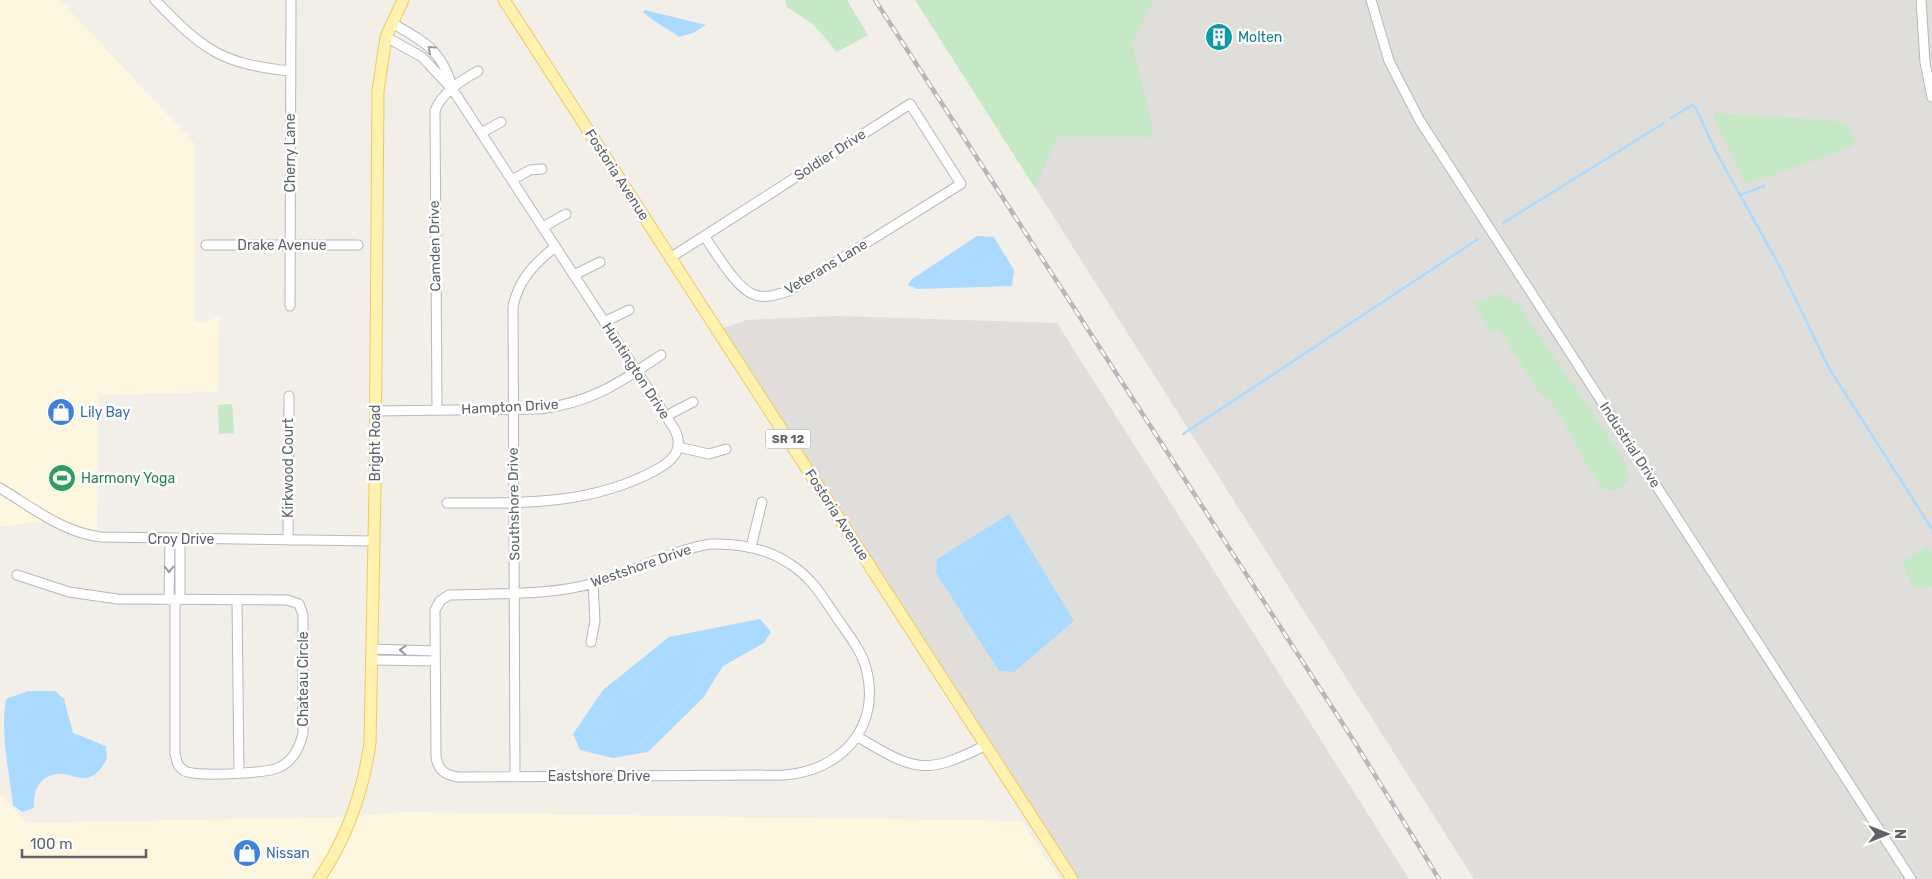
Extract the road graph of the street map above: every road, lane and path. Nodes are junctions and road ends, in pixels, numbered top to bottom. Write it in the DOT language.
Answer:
graph roads {
  1 [pos="156,0"];
  2 [pos="291,0"];
  3 [pos="403,0"];
  4 [pos="504,0"];
  5 [pos="1371,0"];
  6 [pos="1920,0"];
  7 [pos="392,23"];
  8 [pos="386,37"];
  9 [pos="291,71"];
  10 [pos="478,71"];
  11 [pos="453,90"];
  12 [pos="1932,97"];
  13 [pos="501,122"];
  14 [pos="481,133"];
  15 [pos="542,169"];
  16 [pos="512,180"];
  17 [pos="961,184"];
  18 [pos="566,214"];
  19 [pos="543,227"];
  20 [pos="704,236"];
  21 [pos="206,245"];
  22 [pos="358,245"];
  23 [pos="290,246"];
  24 [pos="555,247"];
  25 [pos="670,258"];
  26 [pos="600,262"];
  27 [pos="574,275"];
  28 [pos="290,306"];
  29 [pos="629,310"];
  30 [pos="604,322"];
  31 [pos="661,355"];
  32 [pos="636,371"];
  33 [pos="289,396"];
  34 [pos="693,402"];
  35 [pos="437,410"];
  36 [pos="512,410"];
  37 [pos="375,411"];
  38 [pos="666,416"];
  39 [pos="678,447"];
  40 [pos="726,449"];
  41 [pos="0,488"];
  42 [pos="762,502"];
  43 [pos="447,503"];
  44 [pos="514,503"];
  45 [pos="170,539"];
  46 [pos="180,539"];
  47 [pos="288,540"];
  48 [pos="374,541"];
  49 [pos="751,547"];
  50 [pos="17,575"];
  51 [pos="593,583"];
  52 [pos="515,592"];
  53 [pos="175,600"];
  54 [pos="237,600"];
  55 [pos="591,642"];
  56 [pos="435,651"];
  57 [pos="372,654"];
  58 [pos="435,661"];
  59 [pos="858,737"];
  60 [pos="986,745"];
  61 [pos="240,773"];
  62 [pos="515,776"];
  63 [pos="319,879"];
  64 [pos="1072,879"];
  65 [pos="1911,879"];
  1 -- 9 [label="street"];
  2 -- 9 [label="street, Cherry Lane"];
  3 -- 7 [label="main road, Bright Road"];
  4 -- 25 [label="main road, Fostoria Avenue / SR 12"];
  5 -- 65 [label="street, Industrial Drive"];
  6 -- 12 [label="street"];
  7 -- 8 [label="main road, Bright Road"];
  11 -- 7 [label="street, Huntington Drive, one-way"];
  8 -- 11 [label="street, Huntington Drive"];
  8 -- 37 [label="main road, Bright Road"];
  9 -- 23 [label="street, Cherry Lane"];
  10 -- 11 [label="street, Camden Drive"];
  11 -- 14 [label="street, Huntington Drive"];
  11 -- 35 [label="street, Camden Drive"];
  13 -- 14 [label="street"];
  14 -- 16 [label="street, Huntington Drive"];
  15 -- 16 [label="street"];
  16 -- 19 [label="street, Huntington Drive"];
  17 -- 20 [label="street, Veterans Lane"];
  17 -- 20 [label="street, Soldier Drive"];
  18 -- 19 [label="street"];
  19 -- 24 [label="street, Huntington Drive"];
  20 -- 25 [label="street, Soldier Drive"];
  21 -- 23 [label="street, Drake Avenue"];
  22 -- 23 [label="street, Drake Avenue"];
  23 -- 28 [label="street, Cherry Lane"];
  24 -- 27 [label="street, Huntington Drive"];
  24 -- 36 [label="street, Southshore Drive"];
  25 -- 60 [label="main road, Fostoria Avenue / SR 12"];
  26 -- 27 [label="street"];
  27 -- 30 [label="street, Huntington Drive"];
  29 -- 30 [label="street"];
  30 -- 32 [label="street, Huntington Drive"];
  31 -- 32 [label="street, Hampton Drive"];
  32 -- 36 [label="street, Hampton Drive"];
  32 -- 38 [label="street, Huntington Drive"];
  33 -- 47 [label="street, Kirkwood Court"];
  34 -- 38 [label="street"];
  35 -- 36 [label="street, Hampton Drive"];
  35 -- 37 [label="street, Hampton Drive"];
  36 -- 44 [label="street, Southshore Drive"];
  37 -- 48 [label="main road, Bright Road"];
  38 -- 39 [label="street, Huntington Drive"];
  39 -- 40 [label="street"];
  39 -- 44 [label="street"];
  41 -- 45 [label="street, Croy Drive"];
  42 -- 49 [label="street"];
  43 -- 44 [label="street"];
  44 -- 52 [label="street, Southshore Drive"];
  45 -- 46 [label="street, Croy Drive"];
  45 -- 53 [label="street, one-way"];
  46 -- 47 [label="street, Croy Drive"];
  46 -- 53 [label="street"];
  47 -- 48 [label="street, Croy Drive"];
  48 -- 57 [label="main road, Bright Road"];
  49 -- 51 [label="street, Westshore Drive"];
  49 -- 59 [label="street, Westshore Drive"];
  50 -- 53 [label="street, Chateau Circle"];
  51 -- 52 [label="street, Westshore Drive"];
  51 -- 55 [label="street"];
  52 -- 56 [label="street, Westshore Drive"];
  52 -- 62 [label="street, Southshore Drive"];
  53 -- 54 [label="street, Chateau Circle"];
  53 -- 61 [label="street, Chateau Circle"];
  54 -- 61 [label="street"];
  54 -- 61 [label="street, Chateau Circle"];
  56 -- 57 [label="street, one-way"];
  56 -- 58 [label="street, Westshore Drive"];
  57 -- 58 [label="street"];
  57 -- 63 [label="main road, Bright Road"];
  58 -- 62 [label="street, Eastshore Drive"];
  59 -- 60 [label="street"];
  59 -- 62 [label="street, Eastshore Drive"];
  60 -- 64 [label="main road, Fostoria Avenue / SR 12"];
}
